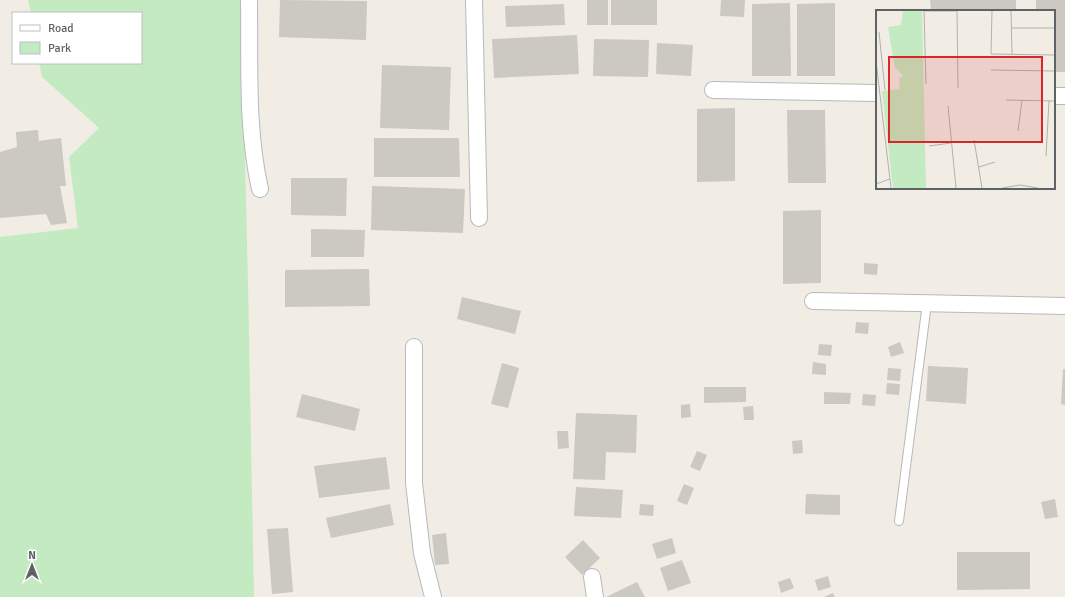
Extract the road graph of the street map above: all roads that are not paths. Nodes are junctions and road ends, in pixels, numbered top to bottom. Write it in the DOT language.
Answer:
graph roads {
  1 [pos="249,0"];
  2 [pos="474,0"];
  3 [pos="713,90"];
  4 [pos="876,93"];
  5 [pos="260,189"];
  6 [pos="479,218"];
  7 [pos="813,301"];
  8 [pos="927,303"];
  9 [pos="1065,306"];
  10 [pos="414,347"];
  11 [pos="900,521"];
  12 [pos="592,577"];
  13 [pos="432,597"];
  14 [pos="595,597"];
  1 -- 5 [label="street"];
  2 -- 6 [label="street"];
  3 -- 4 [label="street"];
  7 -- 8 [label="street"];
  8 -- 9 [label="street"];
  8 -- 11 [label="lane"];
  10 -- 13 [label="street"];
  12 -- 14 [label="street"];
}
